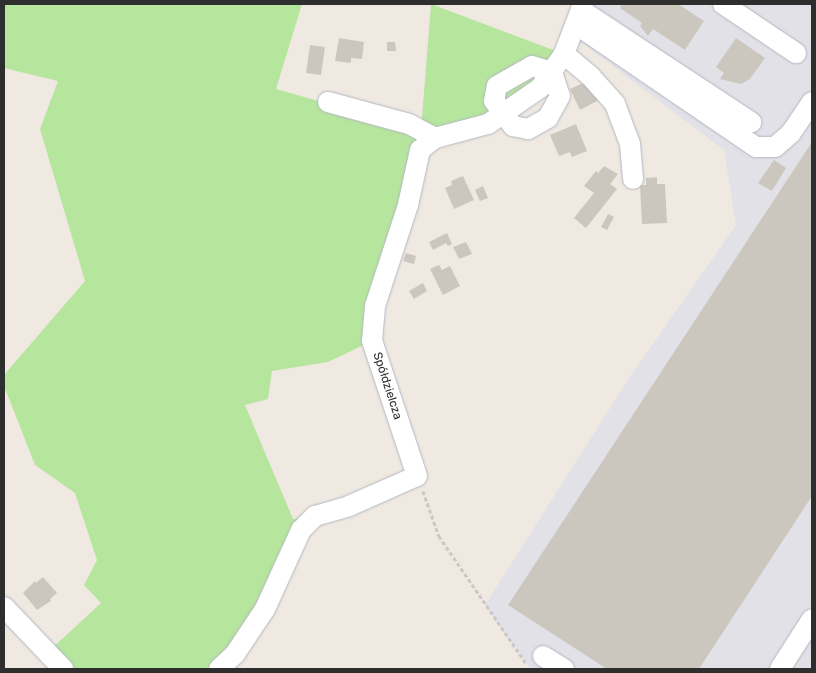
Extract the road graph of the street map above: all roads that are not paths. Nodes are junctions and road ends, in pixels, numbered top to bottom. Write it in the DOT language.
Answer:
graph roads {
  1 [pos="722,4"];
  2 [pos="580,13"];
  3 [pos="796,53"];
  4 [pos="564,54"];
  5 [pos="552,72"];
  6 [pos="328,102"];
  7 [pos="812,102"];
  8 [pos="503,115"];
  9 [pos="751,122"];
  10 [pos="435,138"];
  11 [pos="633,179"];
  12 [pos="4,607"];
  13 [pos="812,620"];
  14 [pos="536,663"];
  15 [pos="63,669"];
  16 [pos="219,669"];
  17 [pos="564,669"];
  18 [pos="780,669"];
  1 -- 3 [label="street"];
  2 -- 4 [label="street"];
  2 -- 7 [label="street"];
  2 -- 9 [label="street"];
  4 -- 5 [label="street"];
  4 -- 11 [label="street"];
  5 -- 8 [label="street"];
  5 -- 8 [label="street"];
  5 -- 8 [label="street"];
  6 -- 10 [label="street"];
  8 -- 10 [label="street"];
  10 -- 16 [label="street, Spółdzielcza"];
  12 -- 15 [label="street"];
  13 -- 18 [label="street"];
  14 -- 17 [label="street"];
}
